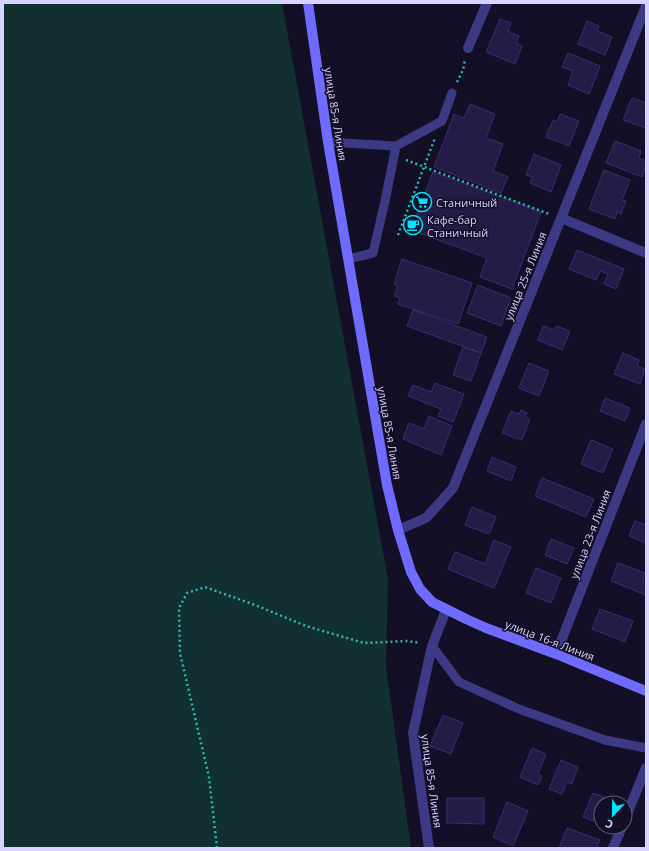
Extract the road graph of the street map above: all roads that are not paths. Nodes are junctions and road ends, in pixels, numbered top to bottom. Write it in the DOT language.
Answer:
graph roads {
  1 [pos="308,3"];
  2 [pos="487,3"];
  3 [pos="646,6"];
  4 [pos="468,48"];
  5 [pos="452,93"];
  6 [pos="328,142"];
  7 [pos="396,146"];
  8 [pos="561,218"];
  9 [pos="646,253"];
  10 [pos="348,259"];
  11 [pos="646,424"];
  12 [pos="398,530"];
  13 [pos="446,610"];
  14 [pos="432,646"];
  15 [pos="556,654"];
  16 [pos="646,691"];
  17 [pos="646,748"];
  18 [pos="646,768"];
  19 [pos="633,800"];
  20 [pos="619,835"];
  21 [pos="429,848"];
  22 [pos="613,848"];
  1 -- 6 [label="main road, улица 85-я Линия"];
  2 -- 4 [label="street"];
  3 -- 8 [label="street, улица 25-я Линия"];
  5 -- 7 [label="lane"];
  6 -- 7 [label="lane"];
  6 -- 10 [label="main road, улица 85-я Линия"];
  7 -- 10 [label="lane"];
  8 -- 9 [label="street"];
  8 -- 12 [label="street, улица 25-я Линия"];
  10 -- 12 [label="main road, улица 85-я Линия"];
  11 -- 15 [label="street, улица 23-я Линия"];
  12 -- 13 [label="main road, улица 85-я Линия"];
  13 -- 14 [label="street, улица 85-я Линия"];
  13 -- 15 [label="main road, улица 16-я Линия"];
  14 -- 17 [label="lane"];
  14 -- 21 [label="street, улица 85-я Линия"];
  15 -- 16 [label="main road, улица 16-я Линия"];
  18 -- 19 [label="street"];
  20 -- 22 [label="street"];
}
